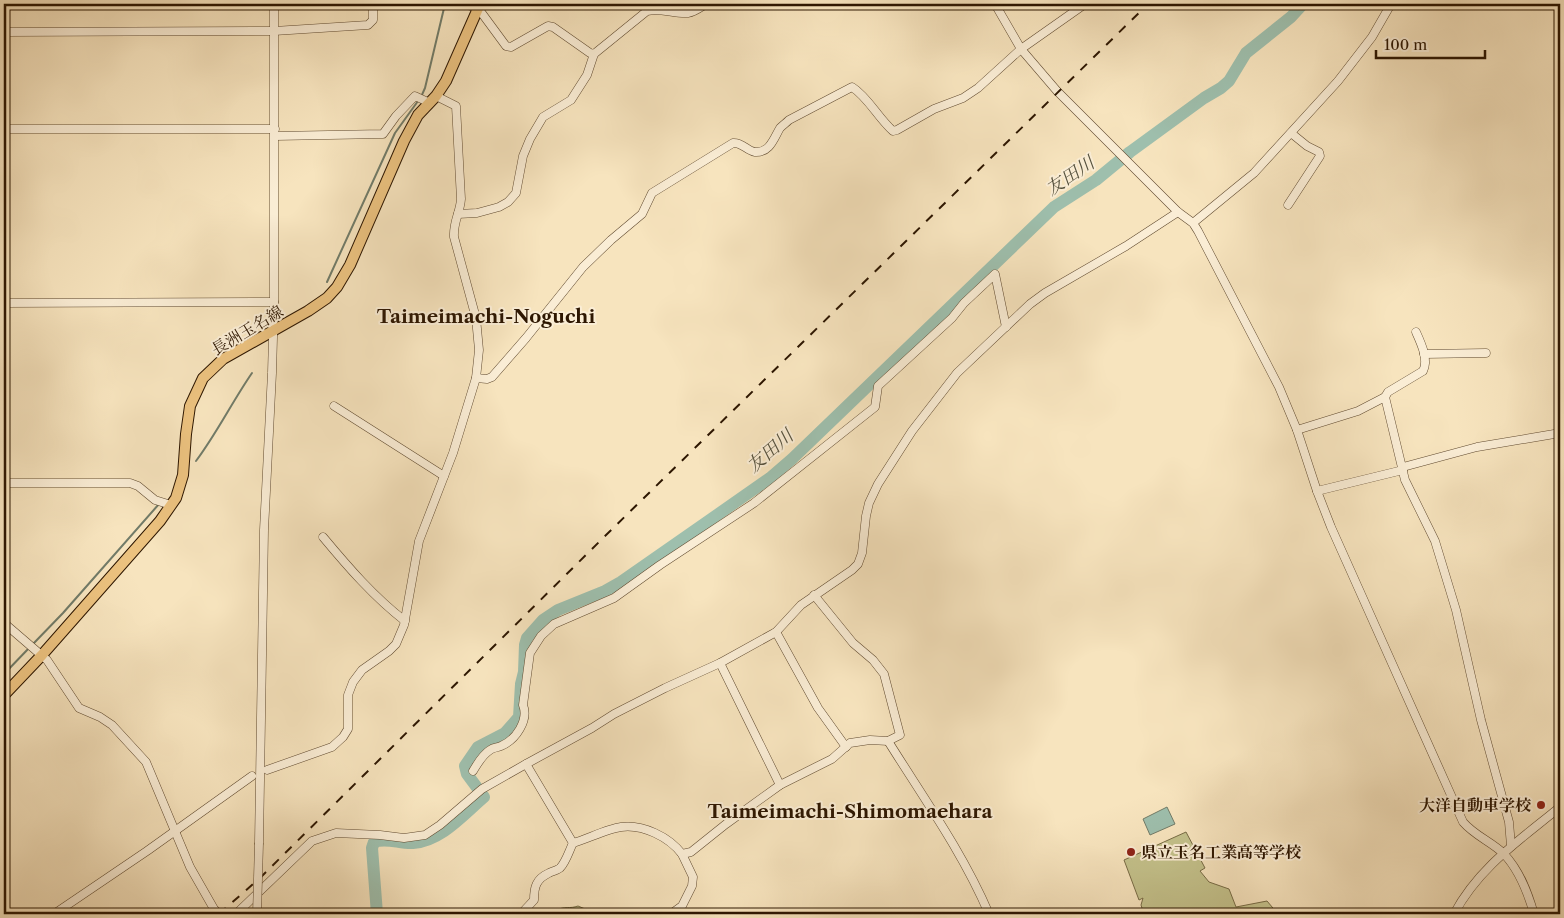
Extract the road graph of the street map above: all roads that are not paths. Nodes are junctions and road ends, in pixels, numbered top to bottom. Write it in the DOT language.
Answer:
graph roads {
  1 [pos="274,4"];
  2 [pos="376,4"];
  3 [pos="463,4"];
  4 [pos="640,4"];
  5 [pos="706,4"];
  6 [pos="995,4"];
  7 [pos="1085,4"];
  8 [pos="1390,4"];
  9 [pos="479,6"];
  10 [pos="647,11"];
  11 [pos="274,31"];
  12 [pos="4,32"];
  13 [pos="1021,49"];
  14 [pos="594,54"];
  15 [pos="427,99"];
  16 [pos="4,129"];
  17 [pos="275,132"];
  18 [pos="1291,133"];
  19 [pos="1288,206"];
  20 [pos="1178,212"];
  21 [pos="458,214"];
  22 [pos="1193,223"];
  23 [pos="274,302"];
  24 [pos="4,303"];
  25 [pos="1006,327"];
  26 [pos="272,331"];
  27 [pos="1416,332"];
  28 [pos="1486,353"];
  29 [pos="1424,354"];
  30 [pos="476,378"];
  31 [pos="1385,396"];
  32 [pos="334,406"];
  33 [pos="1297,430"];
  34 [pos="1560,432"];
  35 [pos="1403,468"];
  36 [pos="444,476"];
  37 [pos="4,482"];
  38 [pos="1317,491"];
  39 [pos="171,505"];
  40 [pos="323,537"];
  41 [pos="814,595"];
  42 [pos="405,621"];
  43 [pos="4,623"];
  44 [pos="776,632"];
  45 [pos="42,655"];
  46 [pos="720,663"];
  47 [pos="4,696"];
  48 [pos="888,741"];
  49 [pos="846,747"];
  50 [pos="526,764"];
  51 [pos="267,770"];
  52 [pos="473,771"];
  53 [pos="252,776"];
  54 [pos="780,785"];
  55 [pos="1560,807"];
  56 [pos="175,831"];
  57 [pos="573,843"];
  58 [pos="1511,846"];
  59 [pos="682,854"];
  60 [pos="1503,854"];
  61 [pos="54,914"];
  62 [pos="219,914"];
  63 [pos="236,914"];
  64 [pos="257,914"];
  65 [pos="521,914"];
  66 [pos="671,914"];
  67 [pos="989,914"];
  68 [pos="1454,914"];
  69 [pos="1534,914"];
  1 -- 11 [label="street"];
  2 -- 11 [label="street"];
  3 -- 9 [label="street"];
  4 -- 10 [label="street"];
  5 -- 10 [label="street"];
  6 -- 13 [label="street"];
  7 -- 13 [label="street"];
  8 -- 18 [label="street"];
  9 -- 14 [label="street"];
  9 -- 15 [label="main road, 長洲玉名線"];
  10 -- 14 [label="street"];
  11 -- 12 [label="street"];
  11 -- 17 [label="street"];
  13 -- 20 [label="street"];
  13 -- 30 [label="street"];
  14 -- 21 [label="street"];
  15 -- 17 [label="street"];
  15 -- 21 [label="street"];
  15 -- 26 [label="main road, 長洲玉名線"];
  16 -- 17 [label="street"];
  17 -- 23 [label="street"];
  18 -- 19 [label="street"];
  18 -- 22 [label="street"];
  20 -- 22 [label="street"];
  20 -- 25 [label="street"];
  21 -- 30 [label="street"];
  22 -- 33 [label="street"];
  23 -- 24 [label="street"];
  23 -- 26 [label="street"];
  25 -- 41 [label="street"];
  25 -- 52 [label="street"];
  26 -- 39 [label="main road, 長洲玉名線"];
  26 -- 64 [label="street, bridge"];
  27 -- 29 [label="street"];
  28 -- 29 [label="street"];
  29 -- 31 [label="street"];
  30 -- 36 [label="street"];
  31 -- 33 [label="street"];
  31 -- 35 [label="street"];
  32 -- 36 [label="street"];
  33 -- 38 [label="street"];
  34 -- 35 [label="street"];
  35 -- 38 [label="street"];
  35 -- 58 [label="street"];
  36 -- 42 [label="street"];
  37 -- 39 [label="street"];
  38 -- 60 [label="street"];
  39 -- 45 [label="main road, 長洲玉名線"];
  40 -- 42 [label="street"];
  41 -- 44 [label="street"];
  41 -- 48 [label="street"];
  42 -- 51 [label="street"];
  43 -- 45 [label="street"];
  44 -- 46 [label="street"];
  44 -- 49 [label="street"];
  45 -- 47 [label="main road, 長洲玉名線"];
  45 -- 56 [label="street"];
  46 -- 50 [label="street"];
  46 -- 54 [label="street"];
  48 -- 49 [label="street"];
  48 -- 67 [label="street"];
  49 -- 54 [label="street"];
  50 -- 57 [label="street"];
  50 -- 63 [label="street"];
  53 -- 56 [label="street"];
  54 -- 59 [label="street"];
  55 -- 58 [label="street"];
  56 -- 61 [label="street"];
  56 -- 62 [label="street"];
  57 -- 59 [label="street"];
  57 -- 65 [label="street"];
  58 -- 60 [label="street"];
  59 -- 66 [label="street"];
  60 -- 68 [label="street"];
  60 -- 69 [label="street"];
}
